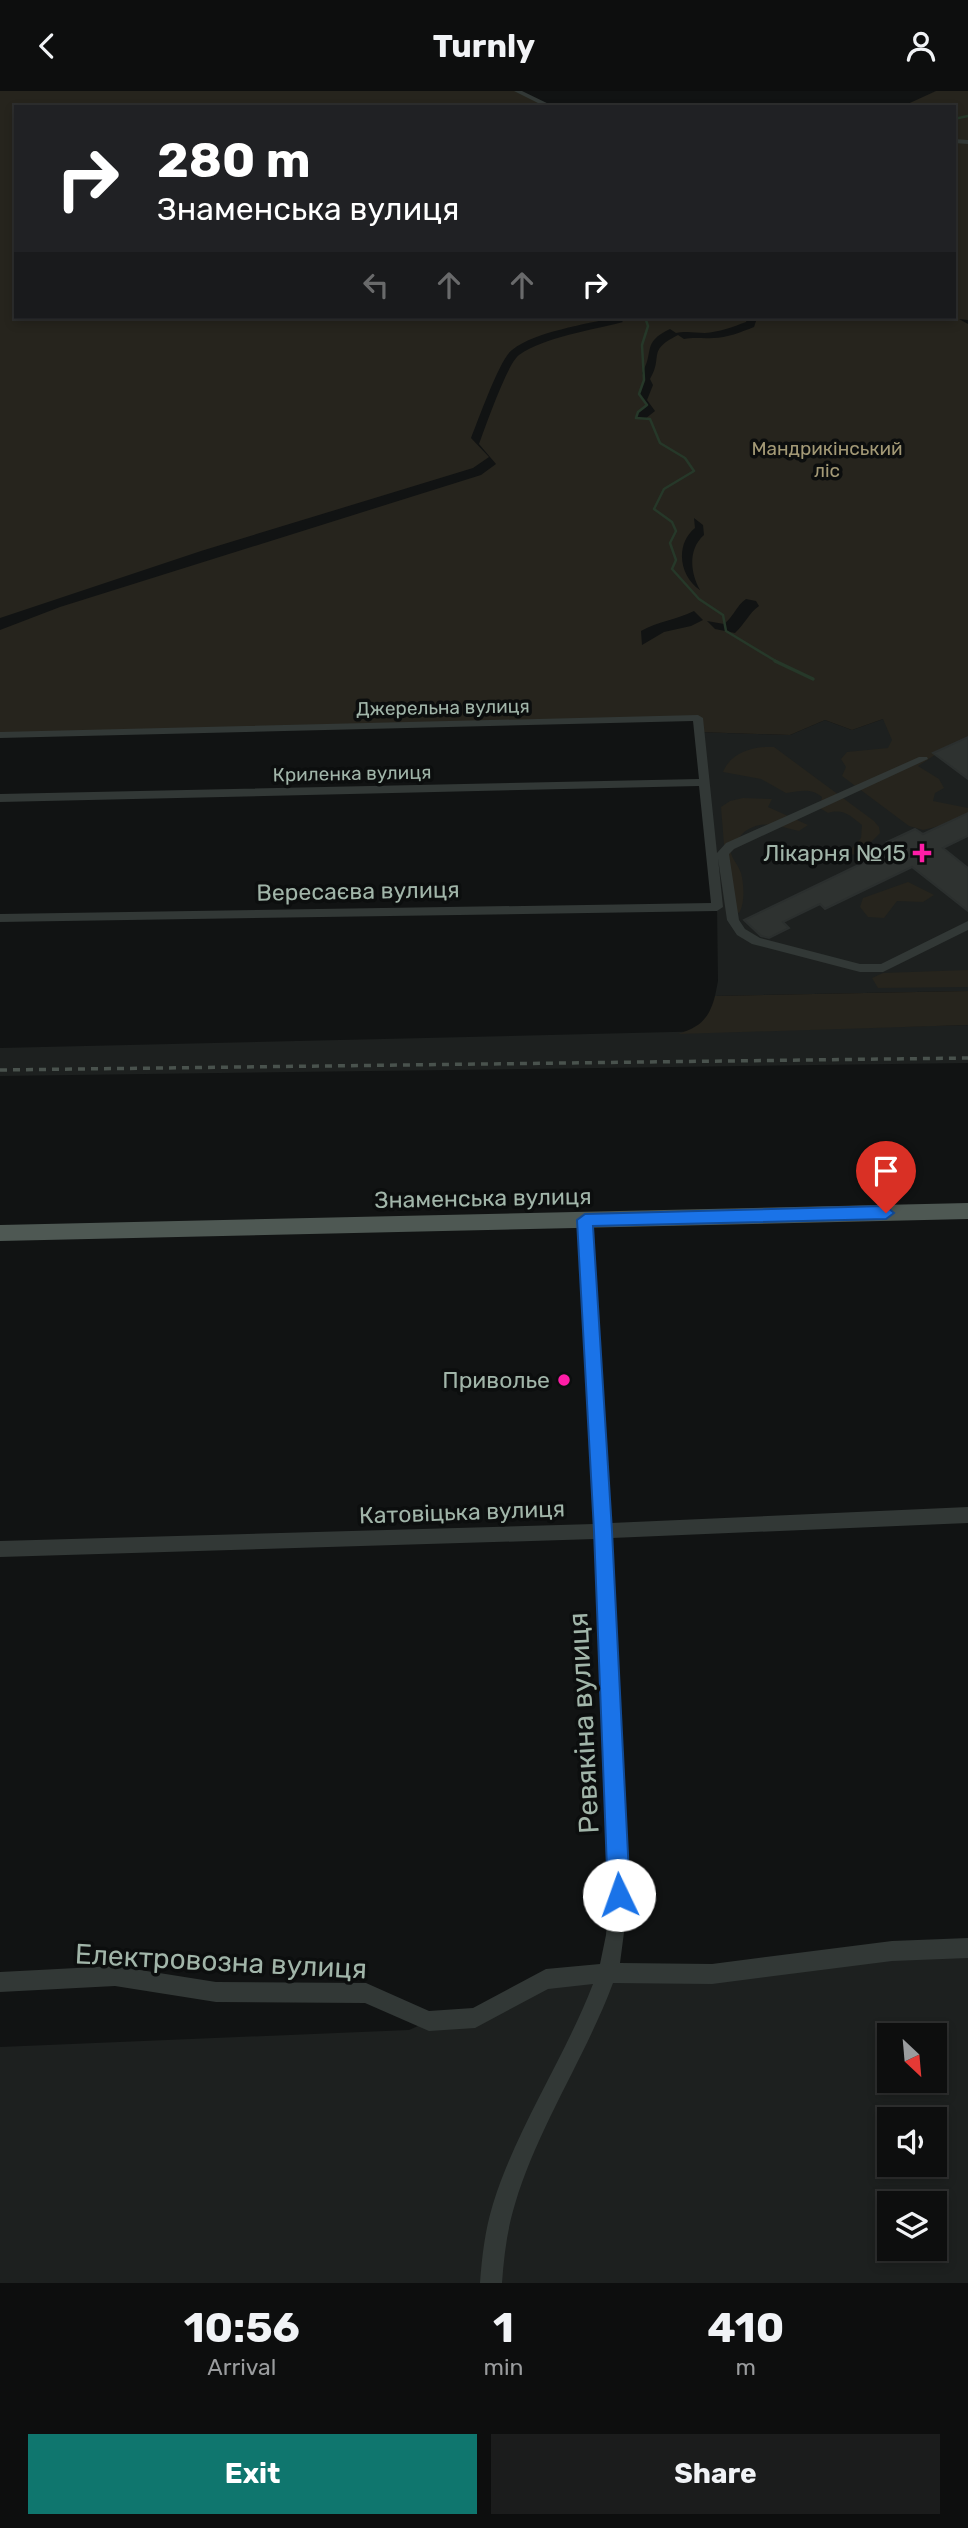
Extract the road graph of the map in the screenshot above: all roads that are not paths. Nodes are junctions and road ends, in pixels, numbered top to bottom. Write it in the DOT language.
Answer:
graph roads {
  1 [pos="517,91"];
  2 [pos="548,105"];
  3 [pos="0,736"];
  4 [pos="923,759"];
  5 [pos="705,782"];
  6 [pos="0,798"];
  7 [pos="709,825"];
  8 [pos="730,846"];
  9 [pos="717,907"];
  10 [pos="0,918"];
  11 [pos="968,925"];
  12 [pos="968,1211"];
  13 [pos="585,1220"];
  14 [pos="0,1233"];
  15 [pos="968,1515"];
  16 [pos="603,1531"];
  17 [pos="0,1549"];
  18 [pos="968,1948"];
  19 [pos="608,1973"];
  20 [pos="0,1982"];
  21 [pos="491,2283"];
  1 -- 2 [label="street"];
  3 -- 5 [label="street, Джерельна вулиця"];
  4 -- 8 [label="street"];
  5 -- 6 [label="street, Криленка вулиця"];
  5 -- 7 [label="street, Джерельна вулиця"];
  7 -- 8 [label="street"];
  7 -- 9 [label="street, Джерельна вулиця"];
  8 -- 11 [label="street"];
  9 -- 10 [label="street, Вересаєва вулиця"];
  12 -- 13 [label="main road, Знаменська вулиця"];
  13 -- 14 [label="main road, Знаменська вулиця"];
  13 -- 16 [label="street, Ревякіна вулиця"];
  15 -- 16 [label="street, Катовіцька вулиця"];
  16 -- 17 [label="street, Катовіцька вулиця"];
  16 -- 19 [label="street, Ревякіна вулиця"];
  18 -- 19 [label="street, Електровозна вулиця"];
  19 -- 20 [label="street, Електровозна вулиця"];
  19 -- 21 [label="street, Ревякіна вулиця"];
}
